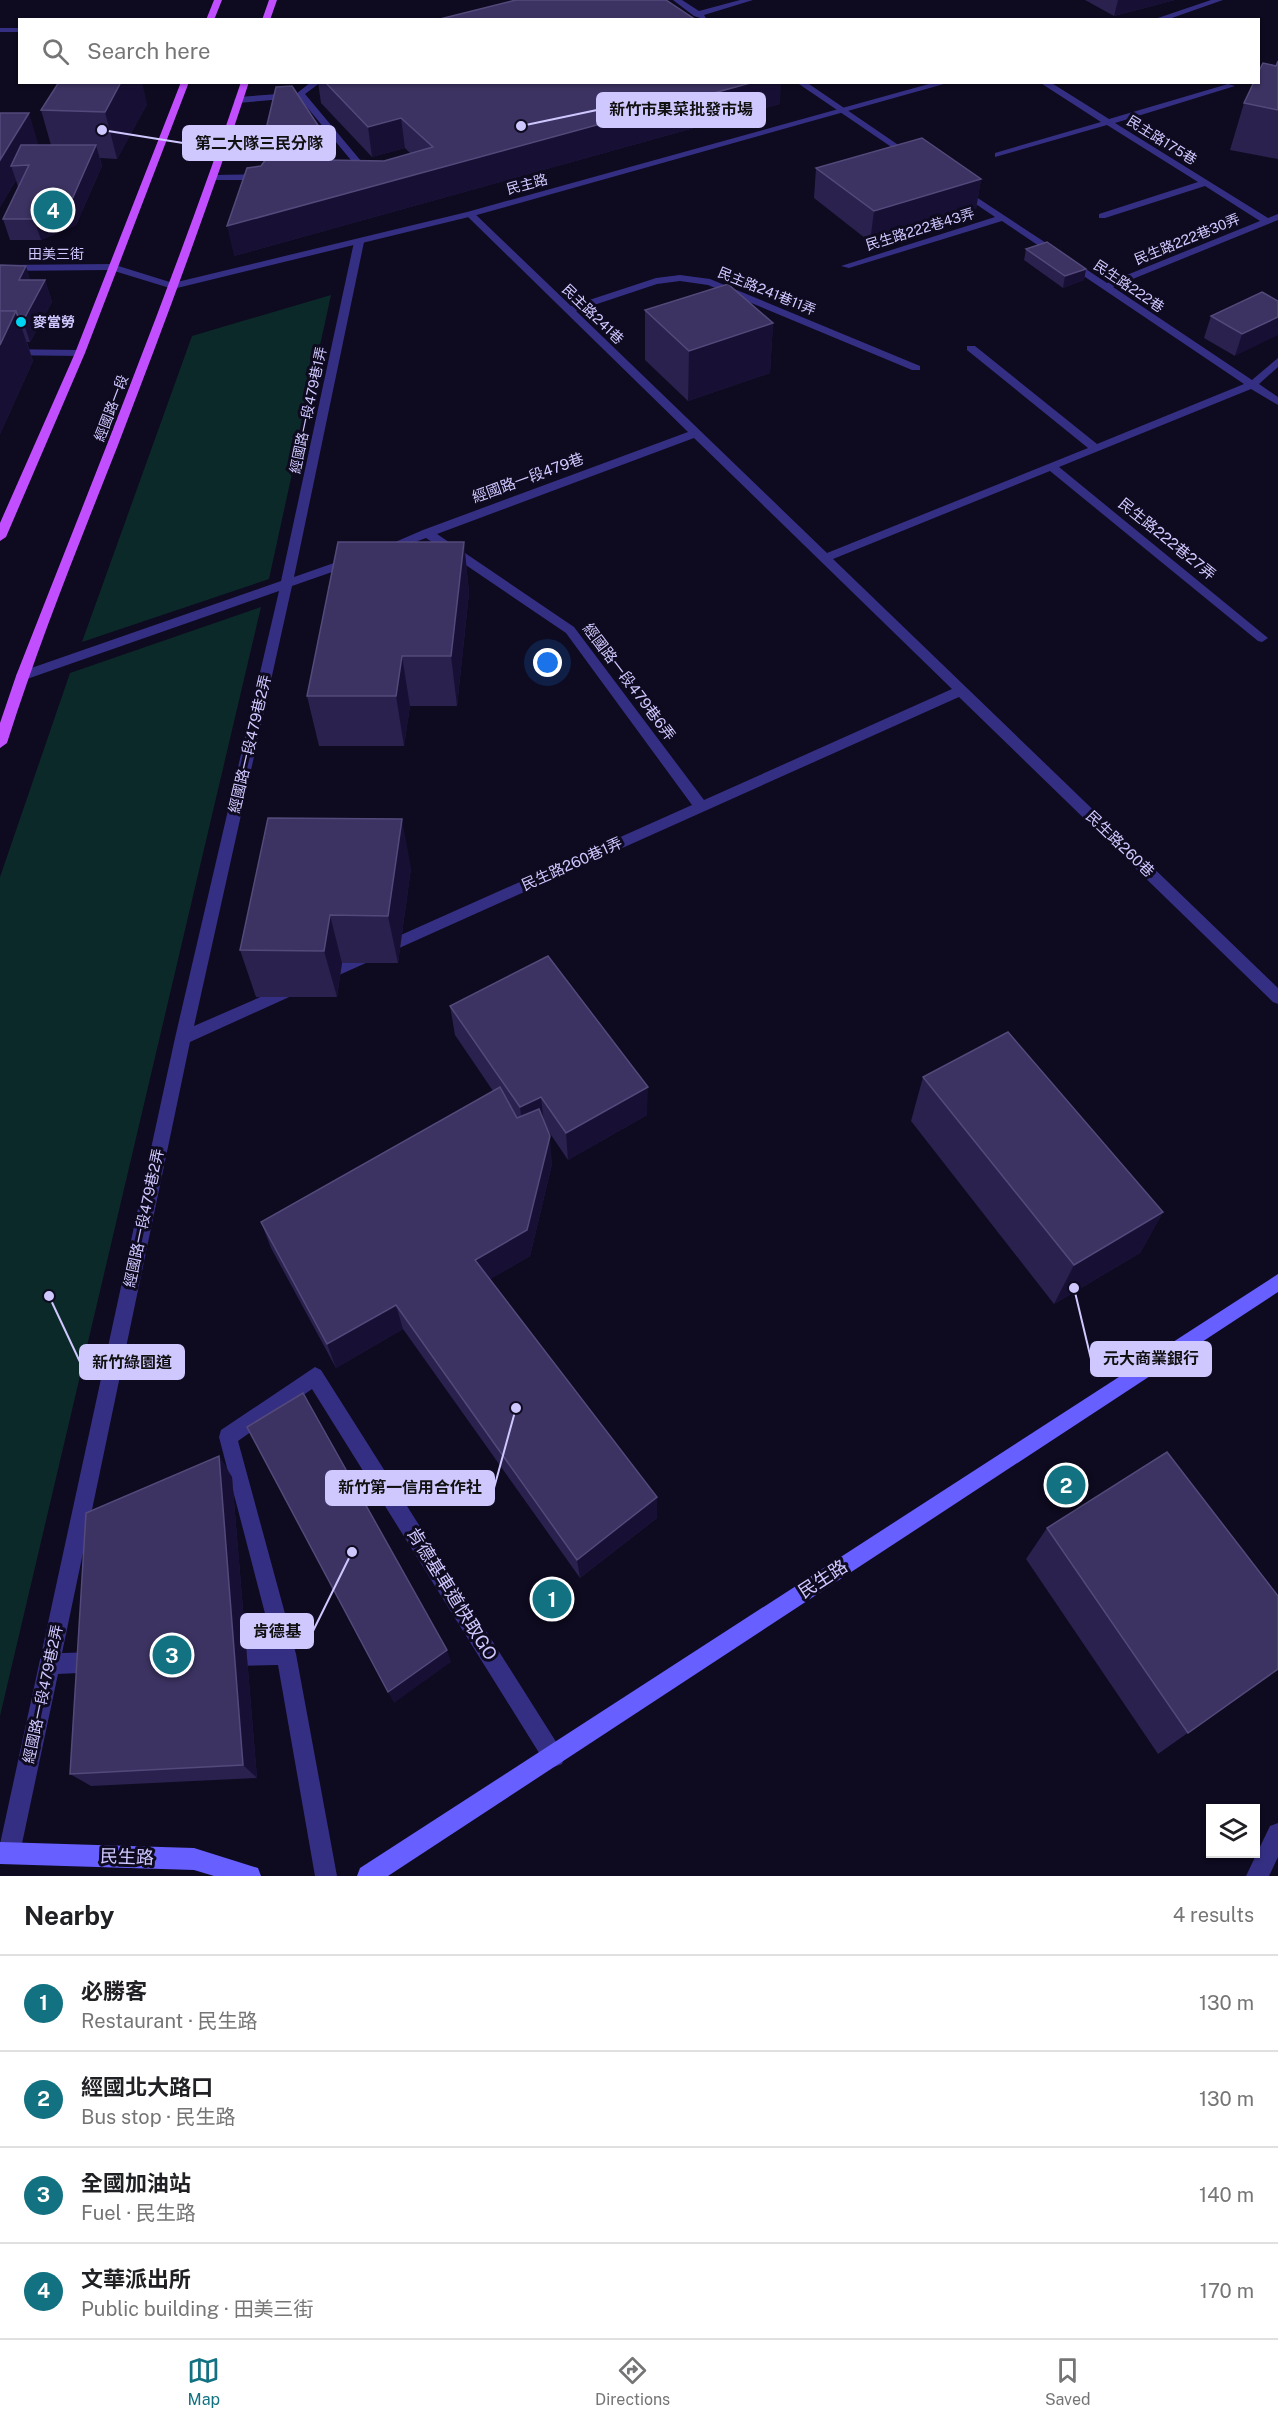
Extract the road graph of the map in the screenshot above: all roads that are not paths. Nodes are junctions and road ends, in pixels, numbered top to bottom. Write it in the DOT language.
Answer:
graph roads {
  1 [pos="218,0"];
  2 [pos="273,0"];
  3 [pos="677,0"];
  4 [pos="749,0"];
  5 [pos="1219,0"];
  6 [pos="697,14"];
  7 [pos="211,18"];
  8 [pos="267,18"];
  9 [pos="703,18"];
  10 [pos="1162,18"];
  11 [pos="0,30"];
  12 [pos="18,30"];
  13 [pos="184,84"];
  14 [pos="244,84"];
  15 [pos="314,84"];
  16 [pos="803,84"];
  17 [pos="940,84"];
  18 [pos="1046,84"];
  19 [pos="329,86"];
  20 [pos="1231,86"];
  21 [pos="300,94"];
  22 [pos="238,100"];
  23 [pos="845,112"];
  24 [pos="1107,122"];
  25 [pos="998,154"];
  26 [pos="924,165"];
  27 [pos="367,174"];
  28 [pos="378,174"];
  29 [pos="279,177"];
  30 [pos="357,177"];
  31 [pos="213,178"];
  32 [pos="1206,183"];
  33 [pos="953,185"];
  34 [pos="470,214"];
  35 [pos="1102,216"];
  36 [pos="1278,217"];
  37 [pos="1003,218"];
  38 [pos="1267,221"];
  39 [pos="359,242"];
  40 [pos="846,266"];
  41 [pos="112,267"];
  42 [pos="0,268"];
  43 [pos="173,286"];
  44 [pos="1106,287"];
  45 [pos="570,310"];
  46 [pos="971,348"];
  47 [pos="0,352"];
  48 [pos="80,353"];
  49 [pos="1278,361"];
  50 [pos="916,368"];
  51 [pos="1252,385"];
  52 [pos="1278,402"];
  53 [pos="697,433"];
  54 [pos="1095,448"];
  55 [pos="1051,466"];
  56 [pos="427,533"];
  57 [pos="0,537"];
  58 [pos="825,558"];
  59 [pos="286,585"];
  60 [pos="1262,638"];
  61 [pos="22,676"];
  62 [pos="962,690"];
  63 [pos="0,743"];
  64 [pos="701,806"];
  65 [pos="1278,998"];
  66 [pos="183,1038"];
  67 [pos="1278,1282"];
  68 [pos="286,1654"];
  69 [pos="203,1657"];
  70 [pos="120,1661"];
  71 [pos="49,1664"];
  72 [pos="554,1756"];
  73 [pos="1278,1834"];
  74 [pos="4,1853"];
  75 [pos="250,1876"];
  76 [pos="326,1876"];
  77 [pos="368,1876"];
  78 [pos="1257,1876"];
  1 -- 7 [label="main road"];
  2 -- 8 [label="main road"];
  3 -- 6 [label="street"];
  4 -- 6 [label="street"];
  5 -- 10 [label="street"];
  6 -- 9 [label="street"];
  11 -- 12 [label="street"];
  13 -- 41 [label="main road"];
  14 -- 22 [label="main road, 經國路一段"];
  15 -- 21 [label="street"];
  16 -- 23 [label="street"];
  17 -- 23 [label="street, 民主路"];
  18 -- 24 [label="street, 民主路175巷"];
  19 -- 21 [label="street"];
  20 -- 24 [label="street"];
  21 -- 22 [label="street"];
  21 -- 27 [label="street"];
  22 -- 31 [label="main road, 經國路一段"];
  23 -- 26 [label="street"];
  23 -- 34 [label="street, 民主路"];
  24 -- 25 [label="street"];
  24 -- 32 [label="street, 民主路175巷"];
  27 -- 28 [label="street"];
  27 -- 30 [label="street"];
  29 -- 31 [label="street"];
  31 -- 43 [label="main road, 經國路一段"];
  32 -- 35 [label="street"];
  32 -- 38 [label="street, 民主路175巷"];
  33 -- 37 [label="street, 民生路222巷"];
  34 -- 39 [label="street, 民主路"];
  34 -- 45 [label="street, 民主路241巷"];
  36 -- 38 [label="street, 民生路222巷30弄"];
  37 -- 40 [label="street, 民生路222巷43弄"];
  37 -- 44 [label="street, 民生路222巷"];
  38 -- 44 [label="street, 民生路222巷30弄"];
  39 -- 43 [label="street, 民主路"];
  39 -- 59 [label="street, 經國路一段479巷1弄"];
  41 -- 42 [label="street, 田美三街"];
  41 -- 43 [label="street"];
  41 -- 48 [label="main road"];
  43 -- 61 [label="main road, 經國路一段"];
  44 -- 51 [label="street, 民生路222巷"];
  45 -- 50 [label="street, 民主路241巷11弄"];
  45 -- 53 [label="street, 民主路241巷"];
  46 -- 54 [label="street"];
  47 -- 48 [label="street"];
  48 -- 57 [label="main road"];
  49 -- 51 [label="street"];
  51 -- 52 [label="street, 民生路222巷"];
  51 -- 54 [label="street"];
  53 -- 56 [label="street, 經國路一段479巷"];
  53 -- 58 [label="street"];
  54 -- 55 [label="street"];
  55 -- 58 [label="street"];
  55 -- 60 [label="street, 民生路222巷27弄"];
  56 -- 59 [label="street, 經國路一段479巷"];
  56 -- 64 [label="street, 經國路一段479巷6弄"];
  58 -- 62 [label="street"];
  59 -- 61 [label="street, 經國路一段479巷"];
  59 -- 66 [label="street, 經國路一段479巷2弄"];
  61 -- 63 [label="main road, 經國路一段"];
  62 -- 64 [label="street, 民生路260巷1弄"];
  62 -- 65 [label="street, 民生路260巷"];
  64 -- 66 [label="street, 民生路260巷1弄"];
  66 -- 71 [label="street, 經國路一段479巷2弄"];
  67 -- 72 [label="street, 民生路"];
  68 -- 69 [label="street"];
  68 -- 72 [label="street, 肯德基車道快取GO"];
  68 -- 76 [label="street"];
  70 -- 71 [label="street"];
  71 -- 74 [label="street, 經國路一段479巷2弄"];
  72 -- 77 [label="street, 民生路"];
  73 -- 78 [label="street"];
  74 -- 75 [label="street, 民生路"];
}
